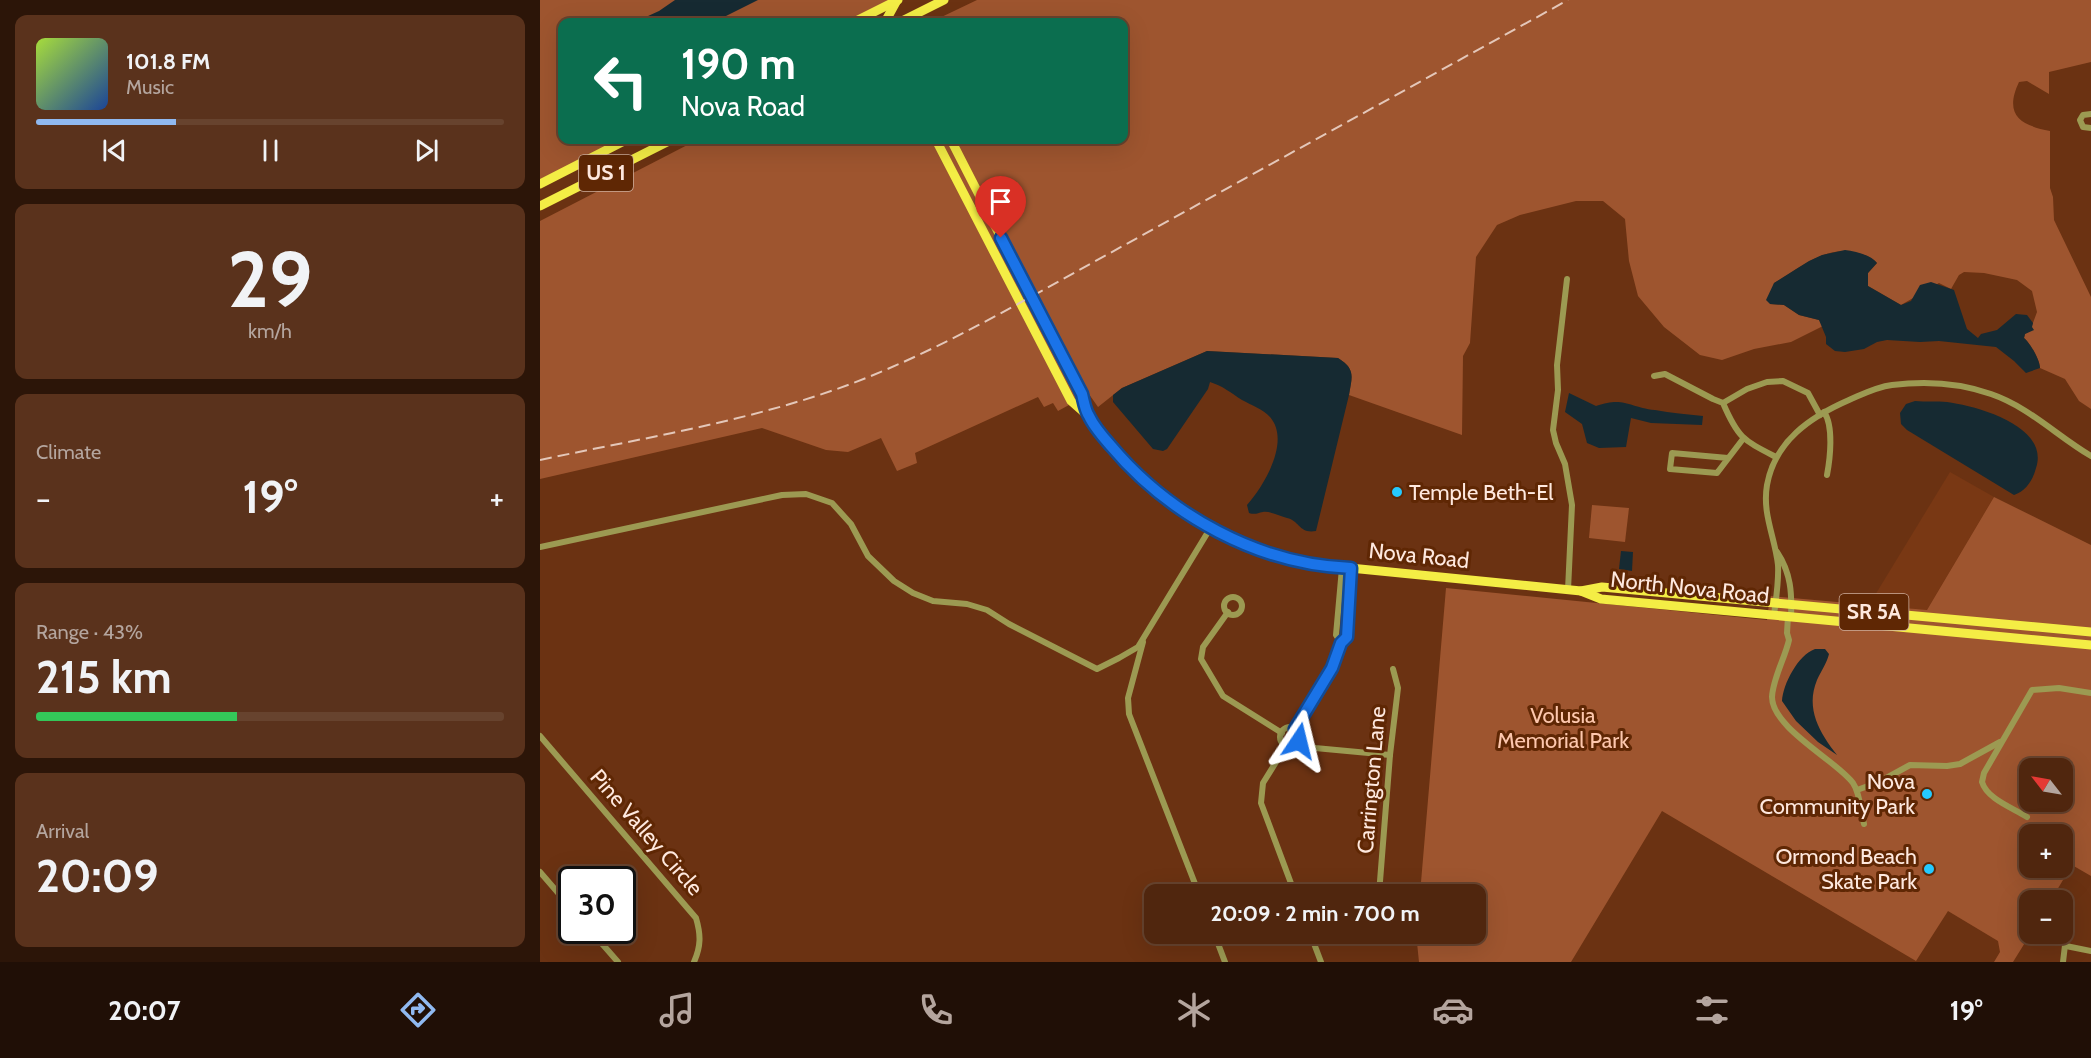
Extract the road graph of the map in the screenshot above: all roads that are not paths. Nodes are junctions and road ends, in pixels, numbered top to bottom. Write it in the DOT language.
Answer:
graph roads {
  1 [pos="898,0"];
  2 [pos="944,0"];
  3 [pos="862,18"];
  4 [pos="887,18"];
  5 [pos="908,18"];
  6 [pos="2091,114"];
  7 [pos="2091,128"];
  8 [pos="618,144"];
  9 [pos="663,144"];
  10 [pos="938,144"];
  11 [pos="953,144"];
  12 [pos="540,184"];
  13 [pos="540,206"];
  14 [pos="1567,279"];
  15 [pos="1654,376"];
  16 [pos="1723,403"];
  17 [pos="1822,414"];
  18 [pos="1088,416"];
  19 [pos="1743,439"];
  20 [pos="2091,456"];
  21 [pos="1776,457"];
  22 [pos="1728,458"];
  23 [pos="1827,475"];
  24 [pos="1211,527"];
  25 [pos="540,547"];
  26 [pos="1775,549"];
  27 [pos="1346,568"];
  28 [pos="1568,590"];
  29 [pos="1581,591"];
  30 [pos="1775,602"];
  31 [pos="1791,604"];
  32 [pos="1338,607"];
  33 [pos="1350,608"];
  34 [pos="1228,612"];
  35 [pos="1774,615"];
  36 [pos="1924,615"];
  37 [pos="1789,617"];
  38 [pos="1906,628"];
  39 [pos="2091,632"];
  40 [pos="1145,636"];
  41 [pos="1341,643"];
  42 [pos="2091,645"];
  43 [pos="1393,669"];
  44 [pos="2091,693"];
  45 [pos="1295,729"];
  46 [pos="1282,733"];
  47 [pos="540,736"];
  48 [pos="2003,740"];
  49 [pos="1299,741"];
  50 [pos="1286,746"];
  51 [pos="1390,755"];
  52 [pos="1857,790"];
  53 [pos="2027,817"];
  54 [pos="1864,824"];
  55 [pos="540,872"];
  56 [pos="1195,884"];
  57 [pos="1291,884"];
  58 [pos="1380,884"];
  59 [pos="558,893"];
  60 [pos="602,944"];
  61 [pos="1218,944"];
  62 [pos="1315,944"];
  63 [pos="2066,946"];
  64 [pos="2091,951"];
  65 [pos="618,962"];
  66 [pos="694,962"];
  67 [pos="1225,962"];
  68 [pos="1321,962"];
  69 [pos="2063,962"];
  1 -- 3 [label="main road"];
  1 -- 4 [label="main road"];
  2 -- 5 [label="main road"];
  6 -- 7 [label="street"];
  8 -- 12 [label="main road, US 1"];
  9 -- 13 [label="main road, US 1"];
  10 -- 18 [label="main road, Nova Road / SR 5A"];
  11 -- 18 [label="main road, Nova Road / SR 5A"];
  14 -- 28 [label="street"];
  15 -- 16 [label="street"];
  16 -- 17 [label="street"];
  16 -- 19 [label="street"];
  17 -- 20 [label="street"];
  17 -- 21 [label="street"];
  17 -- 23 [label="street"];
  18 -- 24 [label="main road, Nova Road / SR 5A"];
  19 -- 21 [label="street"];
  19 -- 22 [label="street"];
  21 -- 26 [label="street"];
  22 -- 22 [label="street"];
  24 -- 27 [label="main road, Nova Road / SR 5A"];
  24 -- 40 [label="street"];
  25 -- 40 [label="street"];
  26 -- 30 [label="street"];
  26 -- 31 [label="street"];
  27 -- 28 [label="main road, Nova Road / SR 5A"];
  27 -- 32 [label="street"];
  27 -- 33 [label="street"];
  28 -- 29 [label="main road, Nova Road / SR 5A"];
  29 -- 30 [label="main road, North Nova Road / SR 5A"];
  29 -- 35 [label="main road, North Nova Road / SR 5A"];
  30 -- 31 [label="main road, North Nova Road / SR 5A"];
  30 -- 35 [label="street"];
  31 -- 36 [label="main road, North Nova Road / SR 5A"];
  31 -- 37 [label="street"];
  32 -- 33 [label="street"];
  32 -- 41 [label="street"];
  33 -- 41 [label="street"];
  34 -- 46 [label="street"];
  35 -- 37 [label="main road, North Nova Road / SR 5A"];
  36 -- 38 [label="main road"];
  36 -- 39 [label="main road, North Nova Road / SR 5A"];
  37 -- 38 [label="main road, North Nova Road / SR 5A"];
  37 -- 52 [label="street"];
  38 -- 42 [label="main road, North Nova Road / SR 5A"];
  40 -- 56 [label="street"];
  41 -- 45 [label="street"];
  43 -- 51 [label="street, Carrington Lane"];
  44 -- 48 [label="street"];
  45 -- 46 [label="street"];
  45 -- 49 [label="street"];
  46 -- 50 [label="street"];
  47 -- 66 [label="street, Pine Valley Circle"];
  48 -- 52 [label="street"];
  48 -- 53 [label="street"];
  49 -- 50 [label="street"];
  49 -- 51 [label="street"];
  50 -- 57 [label="street"];
  51 -- 58 [label="street, Carrington Lane"];
  52 -- 54 [label="street"];
  55 -- 59 [label="street"];
  60 -- 65 [label="street"];
  61 -- 67 [label="street"];
  62 -- 68 [label="street"];
  63 -- 64 [label="street"];
  63 -- 69 [label="street"];
}
